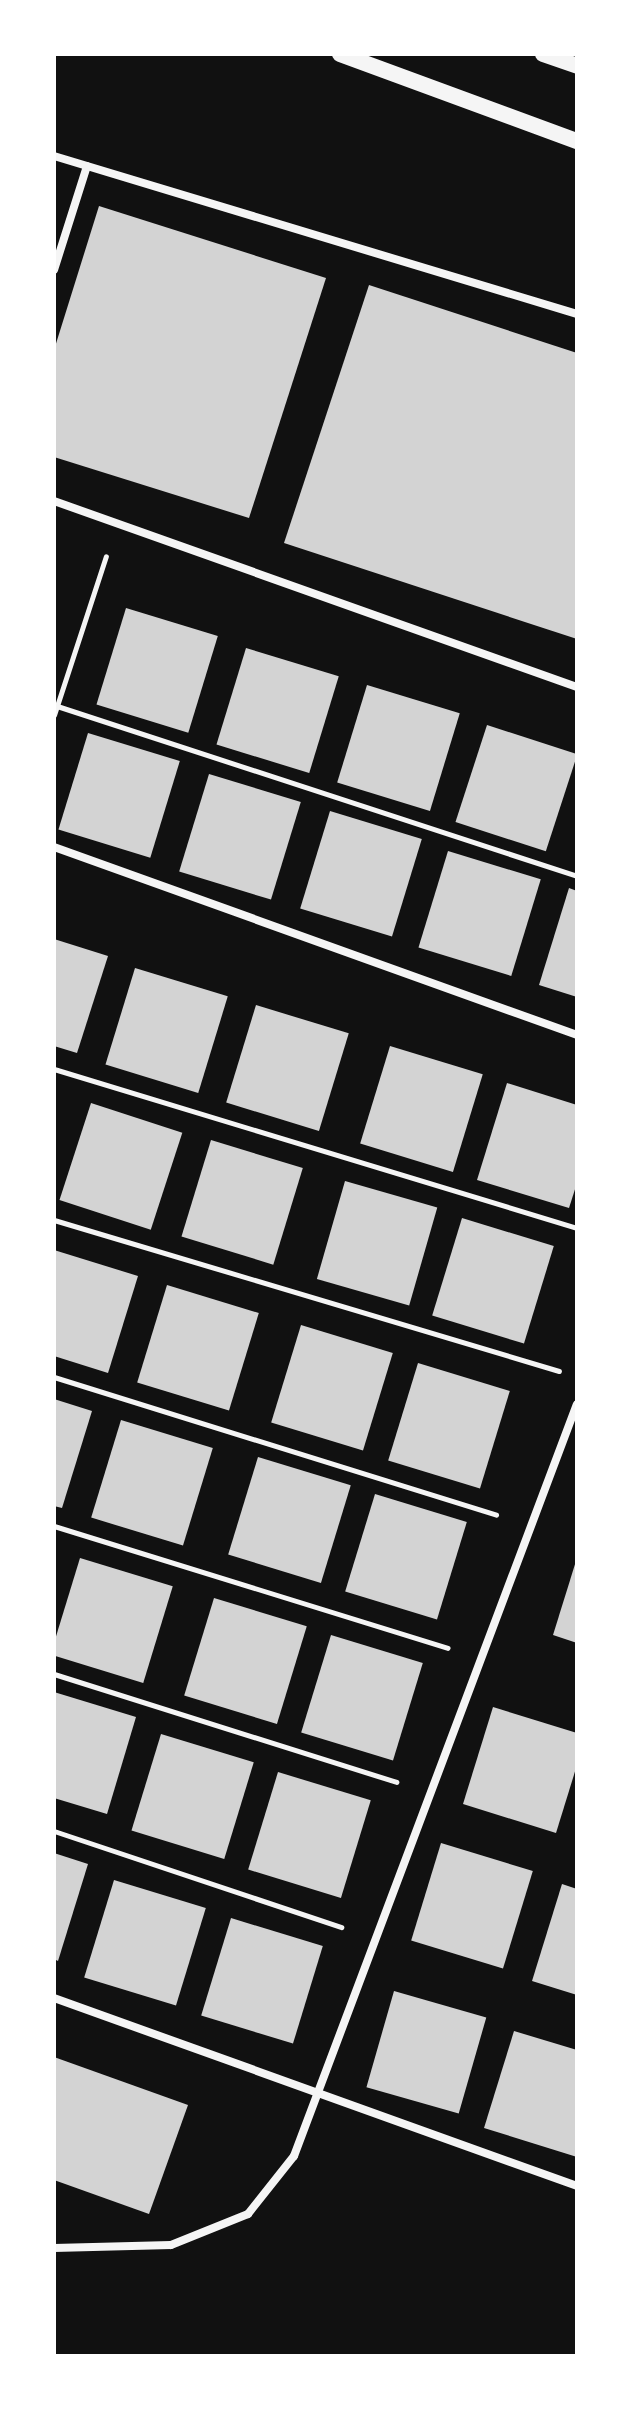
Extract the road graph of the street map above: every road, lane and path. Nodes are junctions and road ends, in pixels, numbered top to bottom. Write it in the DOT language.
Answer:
graph roads {
  1 [pos="340,54"];
  2 [pos="543,54"];
  3 [pos="577,66"];
  4 [pos="577,141"];
  5 [pos="54,156"];
  6 [pos="87,166"];
  7 [pos="54,270"];
  8 [pos="577,314"];
  9 [pos="54,501"];
  10 [pos="116,523"];
  11 [pos="577,687"];
  12 [pos="57,706"];
  13 [pos="54,715"];
  14 [pos="54,847"];
  15 [pos="577,876"];
  16 [pos="577,1035"];
  17 [pos="54,1069"];
  18 [pos="54,1220"];
  19 [pos="577,1228"];
  20 [pos="54,1377"];
  21 [pos="577,1377"];
  22 [pos="577,1404"];
  23 [pos="54,1526"];
  24 [pos="532,1526"];
  25 [pos="482,1659"];
  26 [pos="54,1674"];
  27 [pos="432,1794"];
  28 [pos="54,1831"];
  29 [pos="378,1939"];
  30 [pos="54,1998"];
  31 [pos="320,2093"];
  32 [pos="577,2186"];
  33 [pos="54,2248"];
  1 -- 4 [label="main road"];
  2 -- 3 [label="main road"];
  5 -- 6 [label="street"];
  6 -- 7 [label="street"];
  6 -- 8 [label="street"];
  9 -- 10 [label="street"];
  10 -- 11 [label="street"];
  10 -- 12 [label="path"];
  12 -- 13 [label="path"];
  12 -- 15 [label="path"];
  14 -- 16 [label="street"];
  17 -- 19 [label="path"];
  18 -- 21 [label="path"];
  20 -- 24 [label="path"];
  22 -- 24 [label="street"];
  23 -- 25 [label="path"];
  24 -- 25 [label="street"];
  25 -- 27 [label="street"];
  26 -- 27 [label="path"];
  27 -- 29 [label="street"];
  28 -- 29 [label="path"];
  29 -- 31 [label="street"];
  30 -- 31 [label="street"];
  31 -- 32 [label="street"];
  31 -- 33 [label="street"];
}
